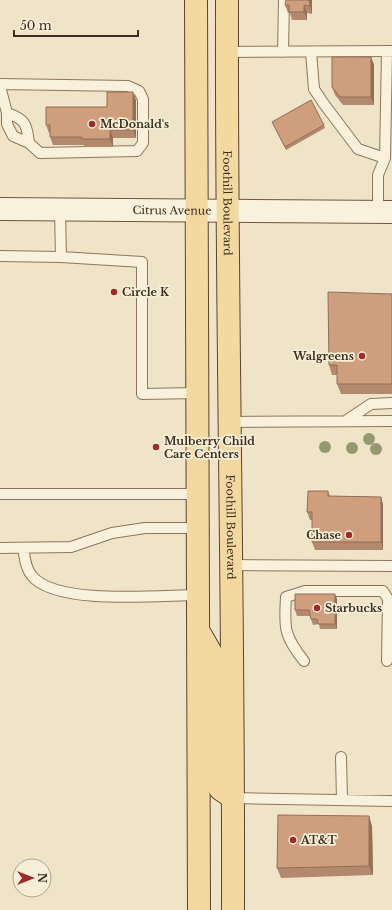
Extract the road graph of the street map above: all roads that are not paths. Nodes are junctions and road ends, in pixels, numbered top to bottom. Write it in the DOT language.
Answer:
graph roads {
  1 [pos="196,0"];
  2 [pos="227,0"];
  3 [pos="284,0"];
  4 [pos="390,51"];
  5 [pos="227,52"];
  6 [pos="283,52"];
  7 [pos="311,52"];
  8 [pos="0,85"];
  9 [pos="7,112"];
  10 [pos="29,143"];
  11 [pos="385,158"];
  12 [pos="0,209"];
  13 [pos="60,210"];
  14 [pos="197,210"];
  15 [pos="226,210"];
  16 [pos="385,212"];
  17 [pos="0,256"];
  18 [pos="61,257"];
  19 [pos="197,393"];
  20 [pos="392,403"];
  21 [pos="347,420"];
  22 [pos="392,421"];
  23 [pos="229,422"];
  24 [pos="0,494"];
  25 [pos="198,494"];
  26 [pos="198,528"];
  27 [pos="0,548"];
  28 [pos="23,548"];
  29 [pos="232,565"];
  30 [pos="392,566"];
  31 [pos="198,595"];
  32 [pos="198,631"];
  33 [pos="304,661"];
  34 [pos="387,661"];
  35 [pos="342,756"];
  36 [pos="234,798"];
  37 [pos="342,799"];
  38 [pos="392,801"];
  39 [pos="199,910"];
  40 [pos="233,910"];
  1 -- 14 [label="main road"];
  2 -- 5 [label="main road, Foothill Boulevard"];
  3 -- 6 [label="lane"];
  4 -- 7 [label="lane"];
  4 -- 11 [label="lane"];
  5 -- 6 [label="lane"];
  5 -- 15 [label="main road, Foothill Boulevard"];
  6 -- 7 [label="lane"];
  7 -- 11 [label="lane"];
  8 -- 9 [label="lane"];
  8 -- 10 [label="lane"];
  9 -- 10 [label="lane"];
  9 -- 10 [label="lane"];
  11 -- 16 [label="lane"];
  12 -- 13 [label="main road, Citrus Avenue"];
  13 -- 14 [label="main road, Citrus Avenue"];
  13 -- 18 [label="lane"];
  14 -- 15 [label="main road, Citrus Avenue"];
  14 -- 19 [label="main road"];
  15 -- 16 [label="main road, Citrus Avenue"];
  15 -- 23 [label="main road, Foothill Boulevard"];
  17 -- 18 [label="lane"];
  18 -- 19 [label="lane"];
  19 -- 25 [label="main road"];
  20 -- 21 [label="lane"];
  21 -- 22 [label="lane"];
  21 -- 23 [label="lane"];
  23 -- 29 [label="main road, Foothill Boulevard"];
  24 -- 25 [label="lane"];
  25 -- 26 [label="main road"];
  26 -- 28 [label="lane"];
  26 -- 31 [label="main road"];
  27 -- 28 [label="lane"];
  28 -- 31 [label="lane"];
  29 -- 30 [label="lane"];
  29 -- 36 [label="main road, Foothill Boulevard"];
  31 -- 32 [label="main road"];
  32 -- 36 [label="main road"];
  32 -- 39 [label="main road"];
  33 -- 34 [label="lane"];
  35 -- 37 [label="lane"];
  36 -- 37 [label="lane"];
  36 -- 40 [label="main road, Foothill Boulevard"];
  37 -- 38 [label="lane"];
}
